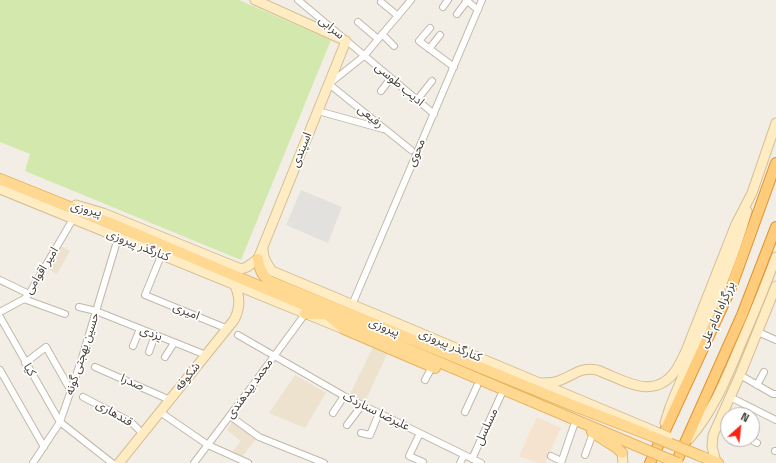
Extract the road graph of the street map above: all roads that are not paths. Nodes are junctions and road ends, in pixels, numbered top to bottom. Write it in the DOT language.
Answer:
graph roads {
  1 [pos="255,0"];
  2 [pos="298,0"];
  3 [pos="411,0"];
  4 [pos="448,0"];
  5 [pos="467,0"];
  6 [pos="482,0"];
  7 [pos="381,2"];
  8 [pos="442,7"];
  9 [pos="478,10"];
  10 [pos="457,14"];
  11 [pos="398,16"];
  12 [pos="358,22"];
  13 [pos="430,28"];
  14 [pos="440,35"];
  15 [pos="380,36"];
  16 [pos="346,41"];
  17 [pos="394,46"];
  18 [pos="429,49"];
  19 [pos="364,56"];
  20 [pos="454,67"];
  21 [pos="391,78"];
  22 [pos="432,81"];
  23 [pos="329,84"];
  24 [pos="380,91"];
  25 [pos="417,100"];
  26 [pos="318,111"];
  27 [pos="434,114"];
  28 [pos="776,123"];
  29 [pos="387,130"];
  30 [pos="411,150"];
  31 [pos="776,162"];
  32 [pos="0,179"];
  33 [pos="0,189"];
  34 [pos="752,193"];
  35 [pos="64,204"];
  36 [pos="73,219"];
  37 [pos="776,227"];
  38 [pos="118,238"];
  39 [pos="263,247"];
  40 [pos="161,256"];
  41 [pos="776,256"];
  42 [pos="258,259"];
  43 [pos="222,270"];
  44 [pos="0,280"];
  45 [pos="235,285"];
  46 [pos="776,286"];
  47 [pos="29,294"];
  48 [pos="774,298"];
  49 [pos="24,299"];
  50 [pos="352,305"];
  51 [pos="78,307"];
  52 [pos="96,311"];
  53 [pos="0,312"];
  54 [pos="65,314"];
  55 [pos="305,314"];
  56 [pos="327,314"];
  57 [pos="0,317"];
  58 [pos="228,329"];
  59 [pos="344,329"];
  60 [pos="140,330"];
  61 [pos="758,332"];
  62 [pos="155,335"];
  63 [pos="238,335"];
  64 [pos="776,340"];
  65 [pos="174,343"];
  66 [pos="133,346"];
  67 [pos="149,352"];
  68 [pos="206,356"];
  69 [pos="274,356"];
  70 [pos="166,357"];
  71 [pos="436,360"];
  72 [pos="25,362"];
  73 [pos="95,367"];
  74 [pos="0,370"];
  75 [pos="764,372"];
  76 [pos="740,375"];
  77 [pos="515,378"];
  78 [pos="425,380"];
  79 [pos="537,383"];
  80 [pos="757,385"];
  81 [pos="477,386"];
  82 [pos="71,391"];
  83 [pos="776,394"];
  84 [pos="501,395"];
  85 [pos="344,396"];
  86 [pos="83,397"];
  87 [pos="730,397"];
  88 [pos="170,400"];
  89 [pos="362,405"];
  90 [pos="160,412"];
  91 [pos="465,412"];
  92 [pos="334,413"];
  93 [pos="379,413"];
  94 [pos="230,416"];
  95 [pos="776,420"];
  96 [pos="60,422"];
  97 [pos="717,424"];
  98 [pos="347,425"];
  99 [pos="574,425"];
  100 [pos="720,425"];
  101 [pos="361,433"];
  102 [pos="593,433"];
  103 [pos="606,433"];
  104 [pos="143,434"];
  105 [pos="420,434"];
  106 [pos="653,434"];
  107 [pos="662,438"];
  108 [pos="208,445"];
  109 [pos="684,446"];
  110 [pos="44,447"];
  111 [pos="622,453"];
  112 [pos="698,453"];
  113 [pos="464,454"];
  114 [pos="585,455"];
  115 [pos="551,456"];
  116 [pos="472,459"];
  117 [pos="36,462"];
  118 [pos="423,462"];
  119 [pos="561,462"];
  120 [pos="677,462"];
  121 [pos="112,463"];
  122 [pos="119,463"];
  123 [pos="194,463"];
  124 [pos="248,463"];
  125 [pos="324,463"];
  126 [pos="460,463"];
  127 [pos="481,463"];
  128 [pos="623,463"];
  129 [pos="650,463"];
  130 [pos="717,463"];
  1 -- 16 [label="main road"];
  2 -- 16 [label="street, سرابی"];
  3 -- 11 [label="street"];
  4 -- 8 [label="street"];
  5 -- 9 [label="street"];
  5 -- 10 [label="street"];
  6 -- 9 [label="street, محوی"];
  7 -- 11 [label="street"];
  9 -- 20 [label="street, محوی"];
  11 -- 15 [label="street"];
  12 -- 15 [label="street"];
  13 -- 18 [label="street"];
  14 -- 18 [label="street"];
  15 -- 17 [label="street"];
  15 -- 19 [label="street"];
  16 -- 19 [label="street, سرابی"];
  16 -- 23 [label="main road, اسپندی"];
  18 -- 20 [label="street"];
  19 -- 21 [label="street, ادیب طوسی"];
  19 -- 23 [label="street"];
  20 -- 27 [label="street, محوی"];
  21 -- 24 [label="street"];
  21 -- 25 [label="street, ادیب طوسی"];
  22 -- 25 [label="street"];
  23 -- 26 [label="main road, اسپندی"];
  23 -- 29 [label="street, رفیعی"];
  25 -- 27 [label="street, ادیب طوسی"];
  26 -- 29 [label="street"];
  26 -- 39 [label="main road, اسپندی"];
  27 -- 50 [label="street, محوی"];
  28 -- 34 [label="main road"];
  29 -- 30 [label="street, رفیعی"];
  31 -- 107 [label="highway, بزرگراه امام علی"];
  32 -- 35 [label="main road, پیروزی"];
  33 -- 36 [label="main road, کنارگذر پیروزی"];
  34 -- 79 [label="main road"];
  34 -- 107 [label="main road"];
  35 -- 42 [label="main road, پیروزی"];
  35 -- 43 [label="main road, پیروزی"];
  36 -- 38 [label="main road, کنارگذر پیروزی"];
  36 -- 47 [label="street, امیر اقوامی"];
  37 -- 109 [label="highway, بزرگراه امام علی"];
  38 -- 40 [label="main road, کنارگذر پیروزی"];
  38 -- 52 [label="street, حسین بهجتی گونه"];
  39 -- 42 [label="main road, اسپندی"];
  39 -- 50 [label="main road, کنارگذر پیروزی"];
  40 -- 45 [label="main road, کنارگذر پیروزی"];
  40 -- 58 [label="street, امیری"];
  41 -- 109 [label="main road"];
  42 -- 71 [label="main road, پیروزی"];
  43 -- 45 [label="main road"];
  43 -- 56 [label="main road, پیروزی"];
  44 -- 47 [label="street"];
  45 -- 55 [label="main road, کنارگذر پیروزی"];
  45 -- 58 [label="main road, شکوفه"];
  46 -- 48 [label="main road"];
  47 -- 49 [label="street, امیر اقوامی"];
  48 -- 61 [label="main road"];
  49 -- 53 [label="street, امیر اقوامی"];
  49 -- 54 [label="street"];
  50 -- 77 [label="main road, کنارگذر پیروزی"];
  51 -- 52 [label="street, یزدی"];
  52 -- 60 [label="street, یزدی"];
  52 -- 82 [label="street, حسین بهجتی گونه"];
  55 -- 56 [label="main road"];
  55 -- 59 [label="main road, کنارگذر پیروزی"];
  55 -- 69 [label="street, محمد بیدهندی"];
  56 -- 59 [label="main road"];
  56 -- 71 [label="main road, پیروزی"];
  57 -- 72 [label="street, کیا"];
  58 -- 68 [label="main road, شکوفه"];
  59 -- 71 [label="main road"];
  60 -- 62 [label="street, یزدی"];
  60 -- 66 [label="street"];
  61 -- 64 [label="street"];
  61 -- 76 [label="main road"];
  62 -- 65 [label="street, یزدی"];
  62 -- 67 [label="street"];
  63 -- 69 [label="street, علیرضا سناردک"];
  65 -- 68 [label="street, یزدی"];
  65 -- 70 [label="street"];
  68 -- 88 [label="main road, شکوفه"];
  69 -- 85 [label="street, علیرضا سناردک"];
  69 -- 94 [label="street, محمد بیدهندی"];
  71 -- 77 [label="main road, پیروزی"];
  71 -- 78 [label="street"];
  71 -- 81 [label="main road"];
  71 -- 103 [label="main road, پیروزی"];
  72 -- 82 [label="street"];
  72 -- 96 [label="street, کیا"];
  73 -- 88 [label="street, صدرا"];
  74 -- 110 [label="street"];
  75 -- 80 [label="street"];
  76 -- 80 [label="street"];
  76 -- 87 [label="main road"];
  77 -- 79 [label="main road, کنارگذر پیروزی"];
  77 -- 106 [label="main road, پیروزی"];
  79 -- 106 [label="main road, کنارگذر پیروزی"];
  80 -- 83 [label="street"];
  81 -- 84 [label="main road"];
  81 -- 91 [label="street"];
  82 -- 96 [label="street, حسین بهجتی گونه"];
  84 -- 99 [label="main road"];
  84 -- 116 [label="street, مسلسل"];
  85 -- 89 [label="street, علیرضا سناردک"];
  85 -- 92 [label="street"];
  86 -- 104 [label="street, قندهاری"];
  87 -- 95 [label="street"];
  87 -- 97 [label="main road"];
  88 -- 90 [label="main road, شکوفه"];
  89 -- 93 [label="street, علیرضا سناردک"];
  89 -- 98 [label="street"];
  90 -- 104 [label="main road, شکوفه"];
  90 -- 108 [label="street"];
  93 -- 101 [label="street"];
  93 -- 105 [label="street, علیرضا سناردک"];
  94 -- 108 [label="street, محمد بیدهندی"];
  94 -- 125 [label="street"];
  96 -- 110 [label="street, حسین بهجتی گونه"];
  96 -- 121 [label="street"];
  97 -- 100 [label="street"];
  97 -- 130 [label="main road"];
  99 -- 102 [label="main road"];
  99 -- 119 [label="street"];
  102 -- 111 [label="main road"];
  102 -- 114 [label="street"];
  103 -- 111 [label="main road"];
  103 -- 120 [label="main road, پیروزی, bridge"];
  104 -- 122 [label="main road, شکوفه"];
  105 -- 113 [label="street, علیرضا سناردک"];
  105 -- 118 [label="street"];
  106 -- 109 [label="main road, پیروزی, bridge"];
  106 -- 112 [label="main road, کنارگذر پیروزی, bridge"];
  107 -- 129 [label="highway, بزرگراه امام علی"];
  108 -- 123 [label="street, محمد بیدهندی"];
  108 -- 124 [label="street"];
  109 -- 112 [label="main road, پیروزی, bridge"];
  109 -- 120 [label="main road"];
  110 -- 117 [label="street, حسین بهجتی گونه"];
  111 -- 128 [label="main road"];
  112 -- 130 [label="main road, پیروزی"];
  113 -- 116 [label="street, علیرضا سناردک"];
  113 -- 126 [label="street"];
  115 -- 119 [label="street"];
  116 -- 127 [label="street, علیرضا سناردک"];
}
